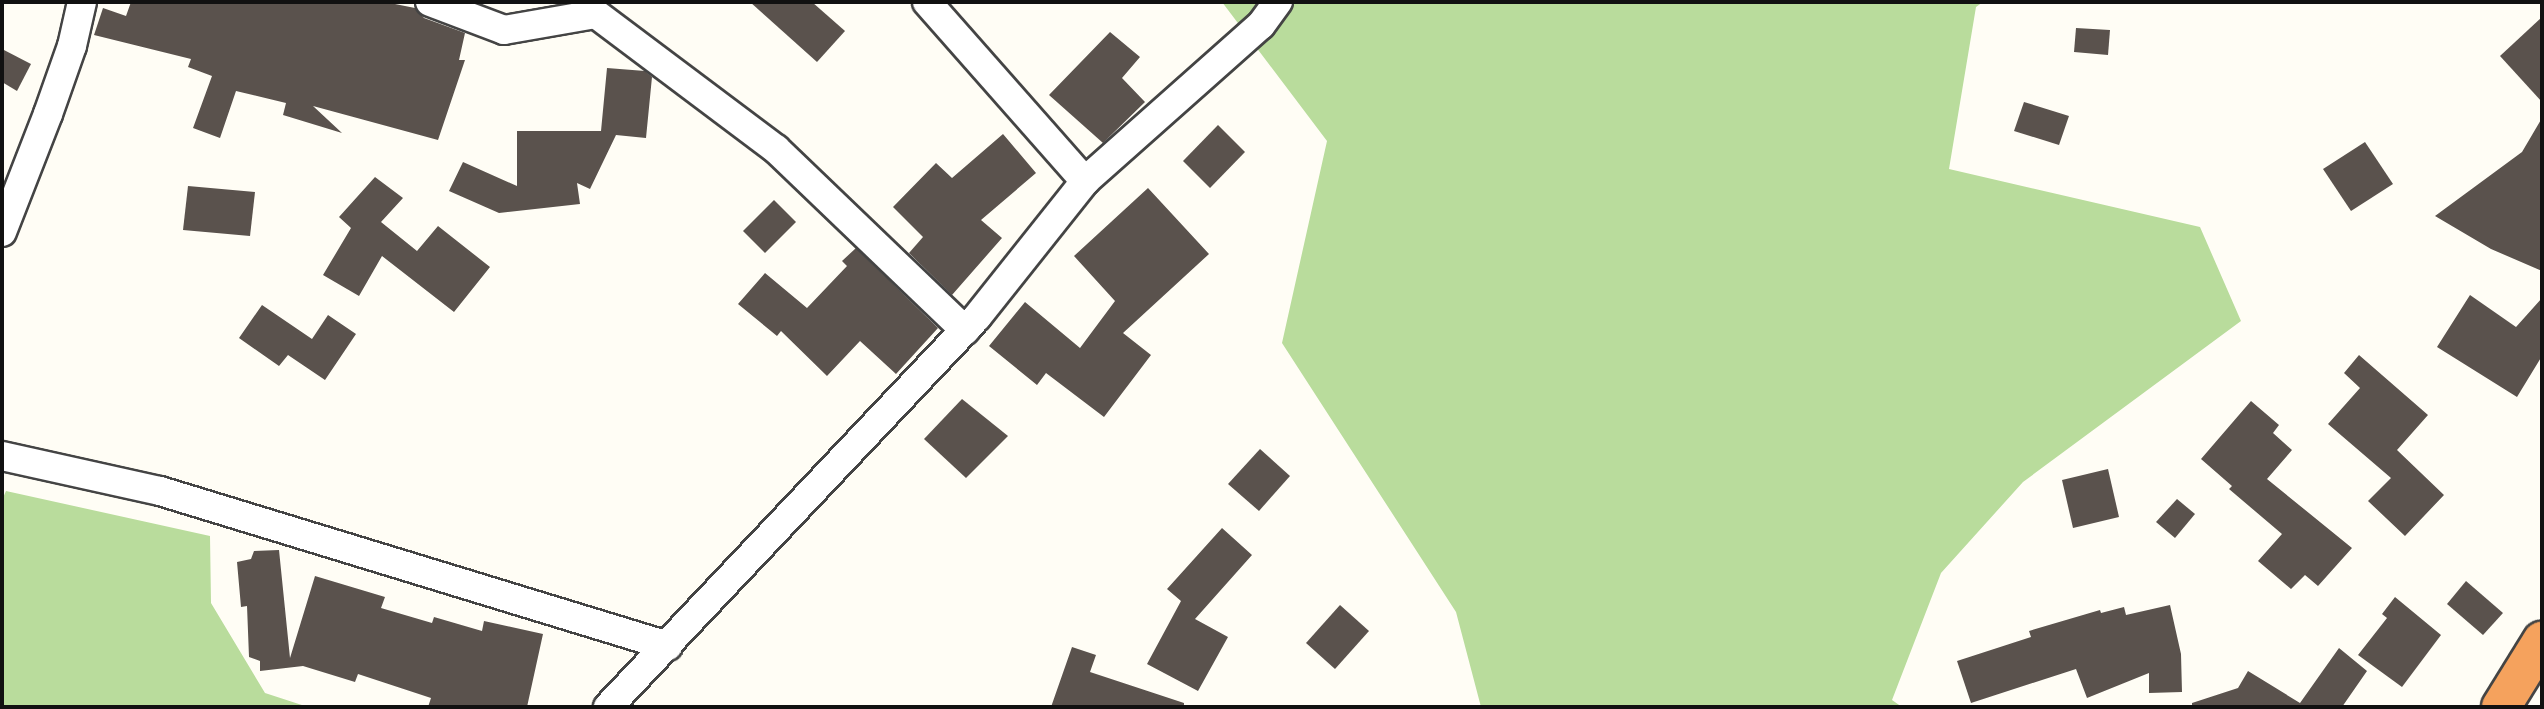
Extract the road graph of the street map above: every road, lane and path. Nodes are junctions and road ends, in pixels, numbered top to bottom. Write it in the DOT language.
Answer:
graph roads {
  1 [pos="82,2"];
  2 [pos="430,2"];
  3 [pos="927,2"];
  4 [pos="1278,2"];
  5 [pos="1085,181"];
  6 [pos="6,203"];
  7 [pos="2,232"];
  8 [pos="965,330"];
  9 [pos="2,456"];
  10 [pos="2542,641"];
  11 [pos="668,646"];
  12 [pos="608,707"];
  13 [pos="2501,707"];
  1 -- 6 [label="street"];
  2 -- 8 [label="street"];
  3 -- 5 [label="street"];
  4 -- 5 [label="street"];
  5 -- 8 [label="street"];
  6 -- 7 [label="street"];
  8 -- 11 [label="street"];
  9 -- 11 [label="street"];
  10 -- 13 [label="highway"];
  11 -- 12 [label="street"];
}
